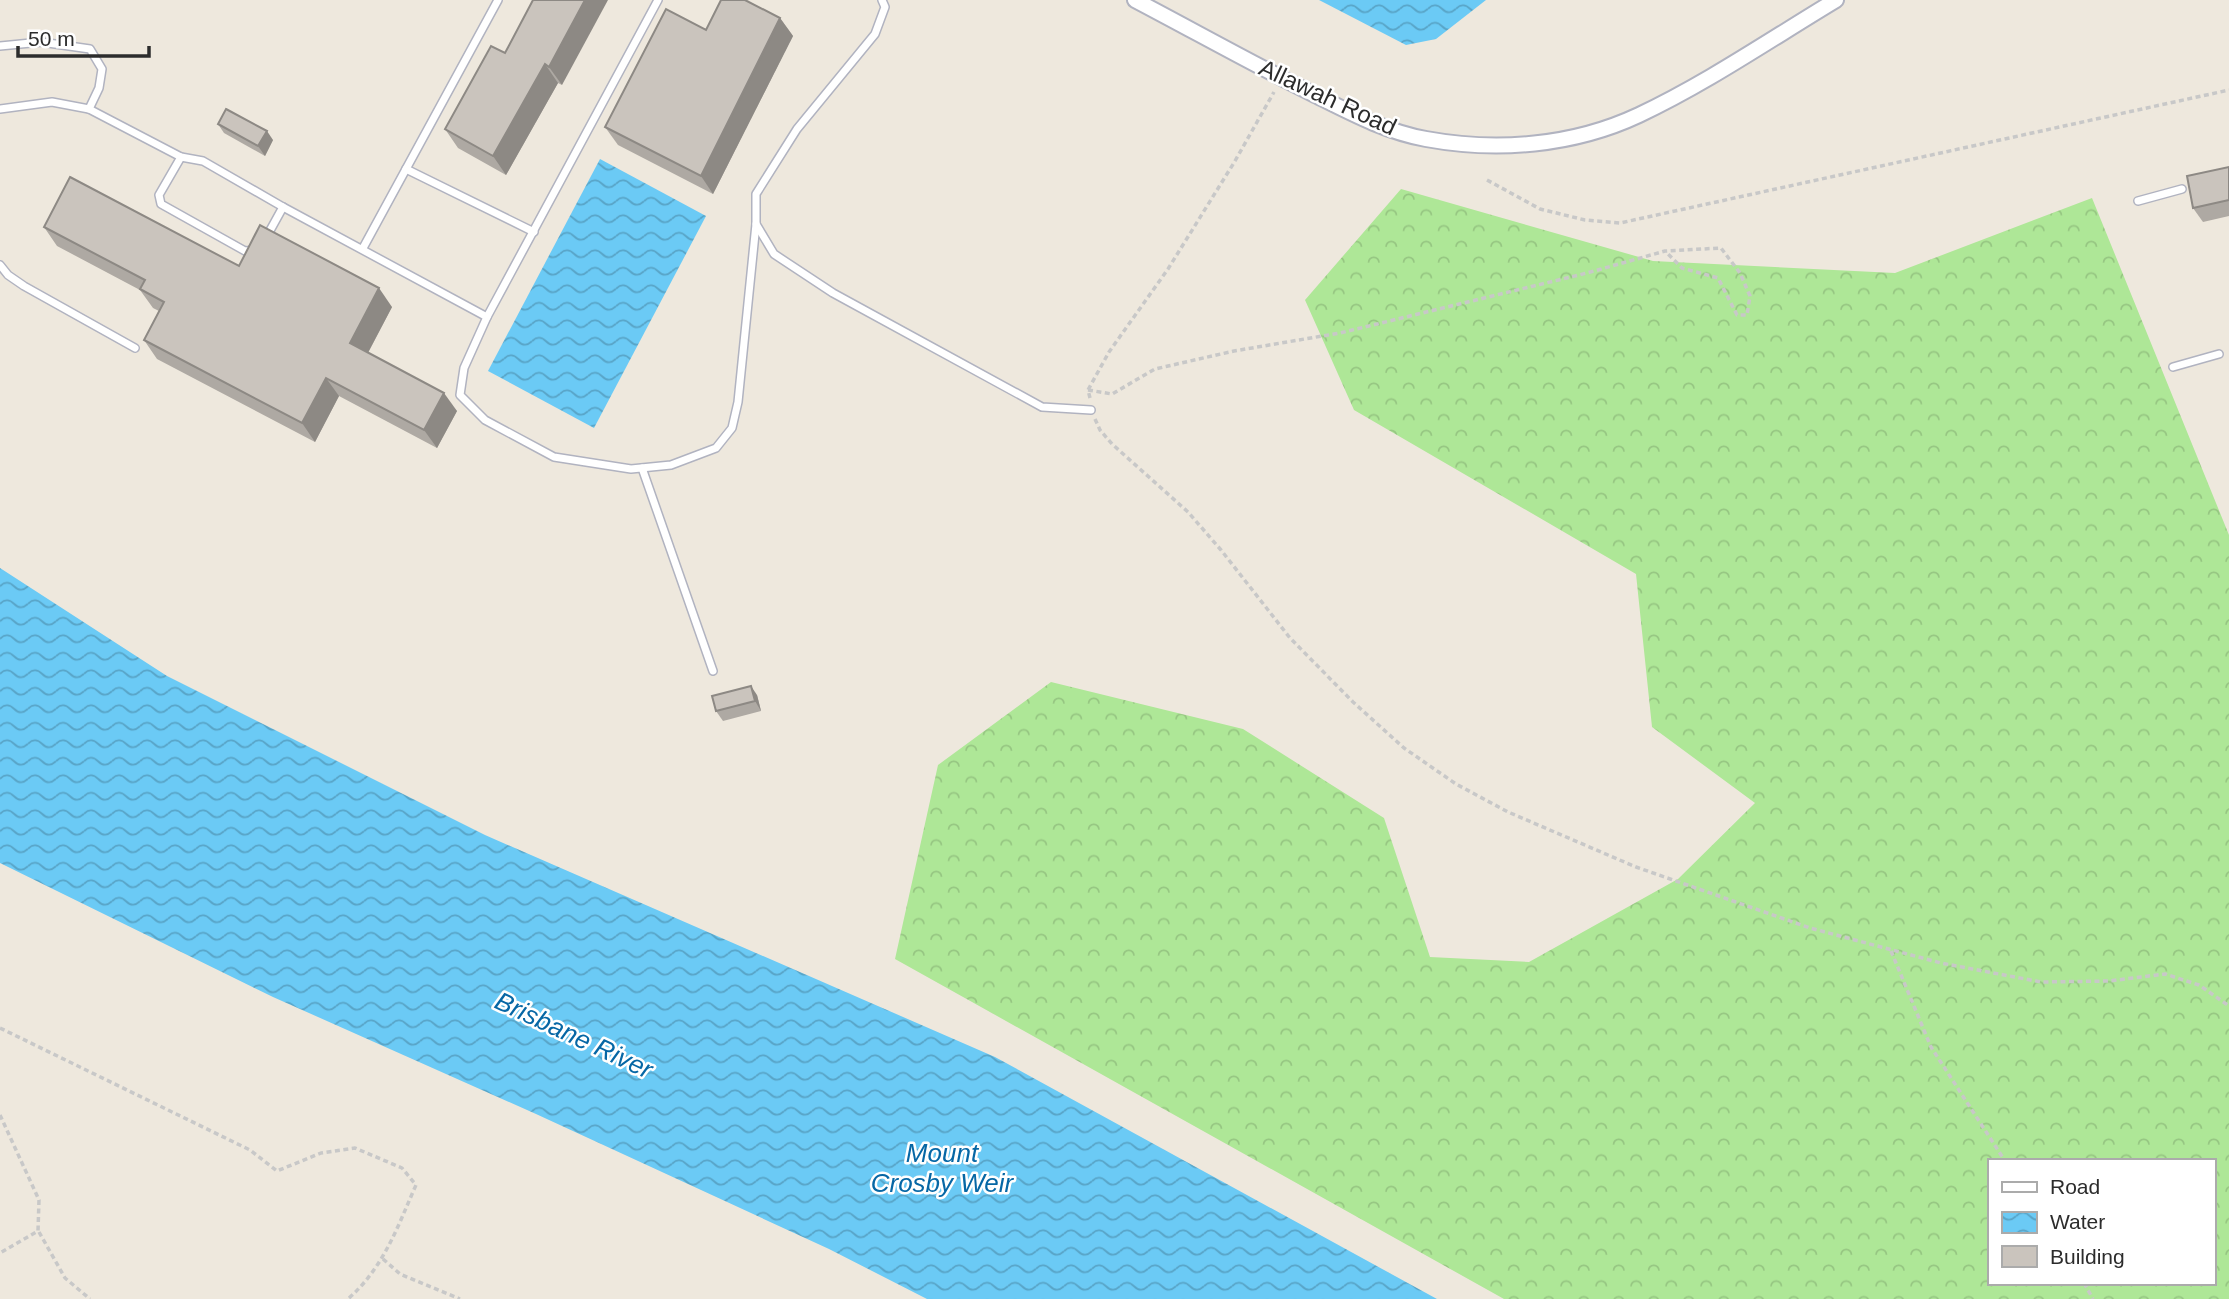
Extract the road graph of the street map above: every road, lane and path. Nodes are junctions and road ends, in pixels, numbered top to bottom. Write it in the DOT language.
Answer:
graph roads {
  1 [pos="498,0"];
  2 [pos="658,0"];
  3 [pos="882,0"];
  4 [pos="1135,0"];
  5 [pos="1836,0"];
  6 [pos="0,46"];
  7 [pos="1282,78"];
  8 [pos="2229,90"];
  9 [pos="0,109"];
  10 [pos="89,109"];
  11 [pos="181,157"];
  12 [pos="406,169"];
  13 [pos="1487,180"];
  14 [pos="2182,189"];
  15 [pos="2138,201"];
  16 [pos="283,207"];
  17 [pos="756,224"];
  18 [pos="534,232"];
  19 [pos="363,248"];
  20 [pos="1665,251"];
  21 [pos="0,265"];
  22 [pos="487,317"];
  23 [pos="135,348"];
  24 [pos="2219,354"];
  25 [pos="2173,367"];
  26 [pos="1088,390"];
  27 [pos="1091,410"];
  28 [pos="642,468"];
  29 [pos="713,671"];
  30 [pos="1891,950"];
  31 [pos="2229,1006"];
  32 [pos="0,1028"];
  33 [pos="0,1115"];
  34 [pos="2004,1159"];
  35 [pos="38,1231"];
  36 [pos="0,1253"];
  37 [pos="383,1259"];
  38 [pos="90,1299"];
  39 [pos="348,1299"];
  40 [pos="460,1299"];
  1 -- 12 [label="lane"];
  2 -- 18 [label="lane"];
  3 -- 17 [label="lane"];
  4 -- 7 [label="street, Allawah Road"];
  5 -- 7 [label="street, Allawah Road"];
  6 -- 10 [label="lane"];
  7 -- 26 [label="path"];
  8 -- 13 [label="path"];
  9 -- 10 [label="lane"];
  10 -- 11 [label="lane"];
  11 -- 16 [label="lane"];
  11 -- 16 [label="lane"];
  12 -- 18 [label="lane"];
  12 -- 19 [label="lane"];
  14 -- 15 [label="lane"];
  16 -- 19 [label="lane"];
  17 -- 27 [label="lane"];
  17 -- 28 [label="lane"];
  18 -- 22 [label="lane"];
  19 -- 22 [label="lane"];
  20 -- 20 [label="path"];
  20 -- 26 [label="path"];
  21 -- 23 [label="lane"];
  22 -- 28 [label="lane"];
  24 -- 25 [label="lane"];
  26 -- 27 [label="path"];
  27 -- 30 [label="path"];
  28 -- 29 [label="lane"];
  30 -- 31 [label="path"];
  30 -- 34 [label="path"];
  32 -- 37 [label="path"];
  33 -- 35 [label="path"];
  35 -- 36 [label="path"];
  35 -- 38 [label="path"];
  37 -- 39 [label="path"];
  37 -- 40 [label="path"];
}
